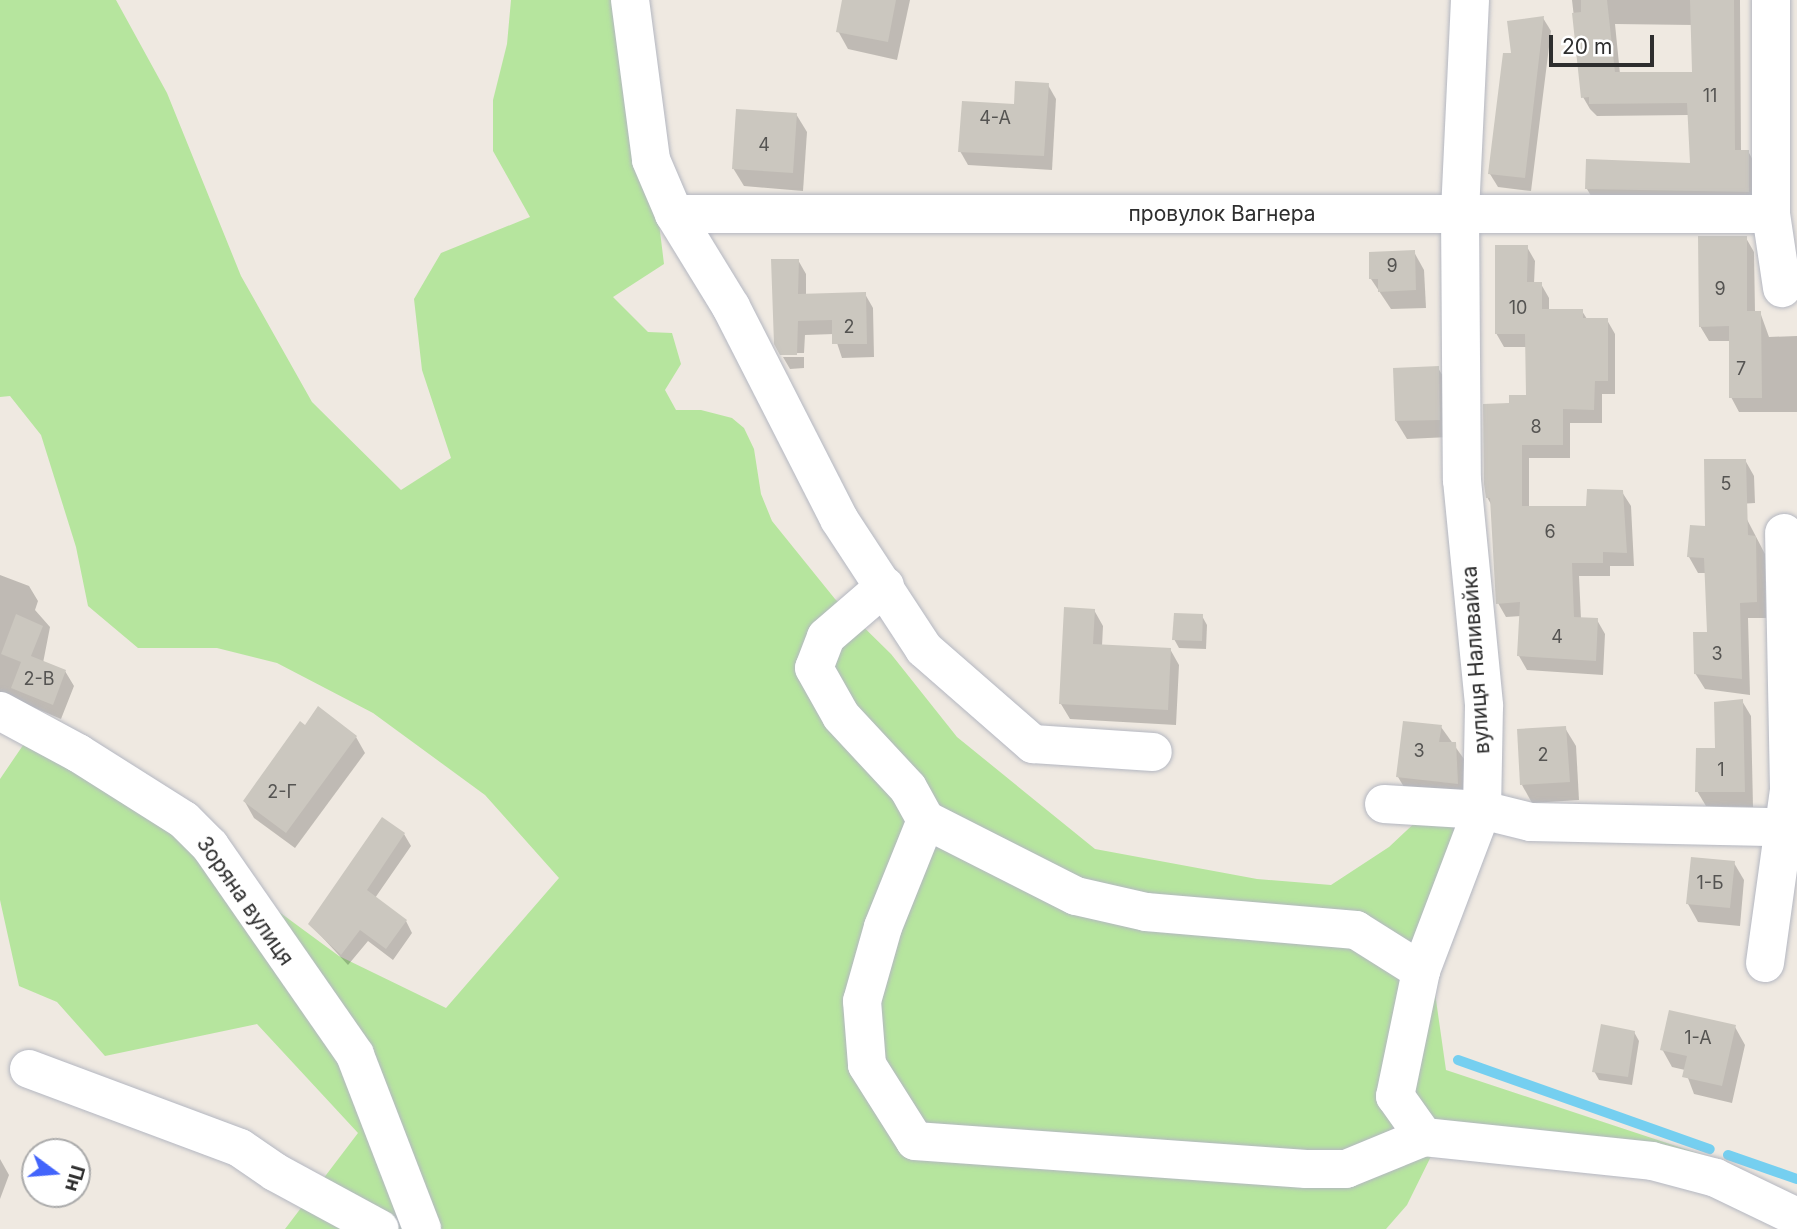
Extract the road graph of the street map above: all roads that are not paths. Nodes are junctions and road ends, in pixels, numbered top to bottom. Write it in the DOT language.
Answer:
graph roads {
  1 [pos="630,0"];
  2 [pos="1470,0"];
  3 [pos="1771,0"];
  4 [pos="1460,212"];
  5 [pos="674,214"];
  6 [pos="1771,214"];
  7 [pos="1782,288"];
  8 [pos="1784,533"];
  9 [pos="885,586"];
  10 [pos="0,711"];
  11 [pos="1153,752"];
  12 [pos="1384,804"];
  13 [pos="1482,810"];
  14 [pos="926,820"];
  15 [pos="1780,827"];
  16 [pos="1765,963"];
  17 [pos="1421,971"];
  18 [pos="29,1069"];
  19 [pos="1424,1136"];
  20 [pos="1797,1217"];
  21 [pos="380,1229"];
  22 [pos="422,1229"];
  1 -- 5 [label="street"];
  2 -- 4 [label="street, вулиця Наливайка"];
  3 -- 6 [label="street"];
  4 -- 5 [label="street, провулок Вагнера"];
  4 -- 6 [label="street, провулок Вагнера"];
  4 -- 13 [label="street, вулиця Наливайка"];
  5 -- 9 [label="street"];
  6 -- 7 [label="street"];
  8 -- 15 [label="street"];
  9 -- 11 [label="street"];
  9 -- 14 [label="street"];
  10 -- 22 [label="street, Зоряна вулиця"];
  12 -- 13 [label="street"];
  13 -- 15 [label="street"];
  13 -- 17 [label="street, вулиця Наливайка"];
  14 -- 17 [label="street"];
  14 -- 19 [label="street"];
  15 -- 16 [label="street"];
  17 -- 19 [label="street, вулиця Наливайка"];
  18 -- 21 [label="street"];
  19 -- 20 [label="street"];
}
